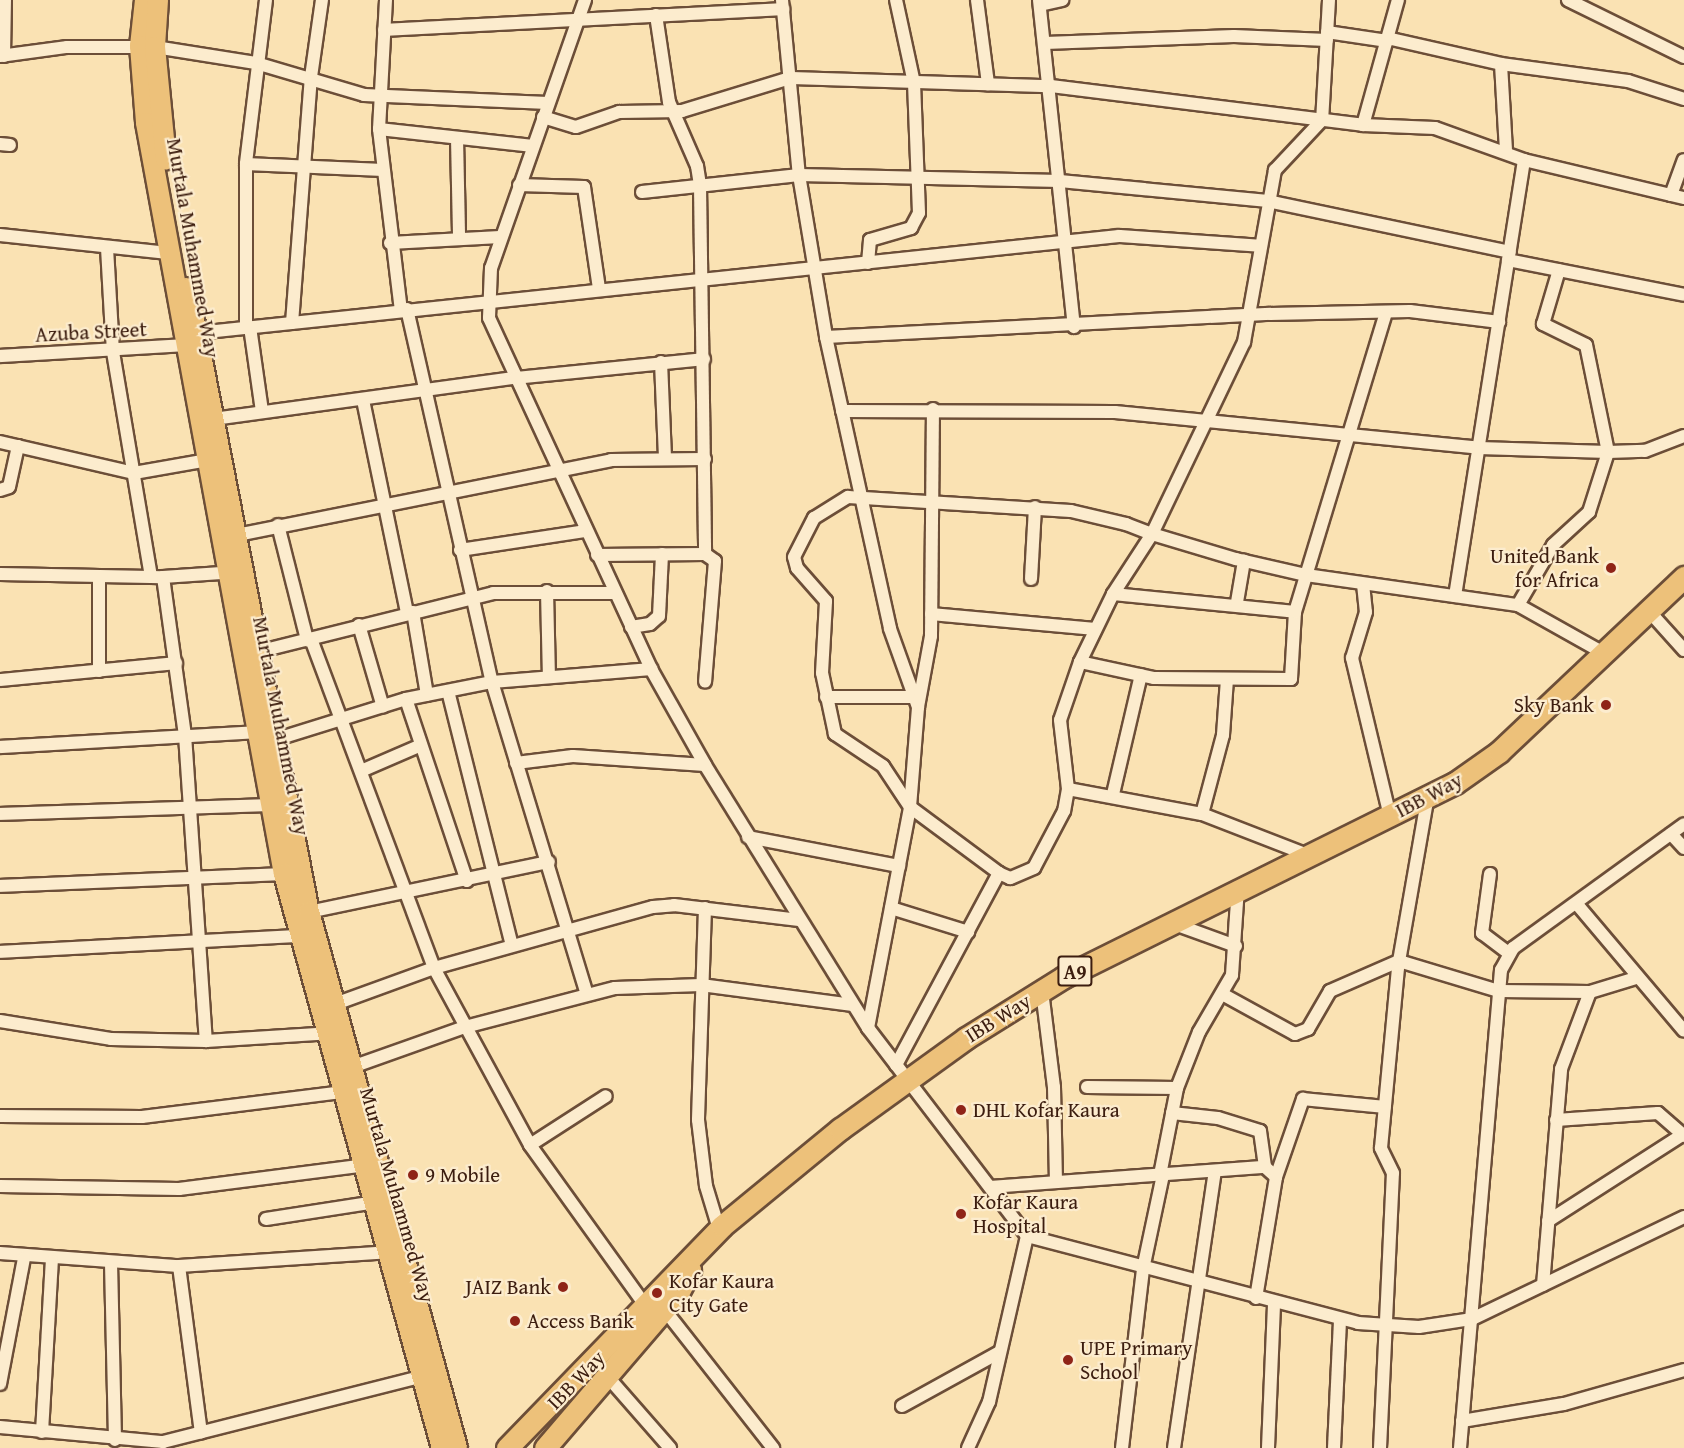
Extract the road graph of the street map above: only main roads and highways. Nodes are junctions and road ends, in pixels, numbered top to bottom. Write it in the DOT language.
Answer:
graph roads {
  1 [pos="145,0"];
  2 [pos="158,0"];
  3 [pos="147,46"];
  4 [pos="191,339"];
  5 [pos="235,572"];
  6 [pos="1684,577"];
  7 [pos="266,736"];
  8 [pos="334,1033"];
  9 [pos="655,1307"];
  10 [pos="512,1446"];
  11 [pos="442,1448"];
  12 [pos="457,1448"];
  13 [pos="545,1448"];
  1 -- 3 [label="main road, Murtala Muhammed Way"];
  2 -- 3 [label="main road, Murtala Muhammed Way"];
  3 -- 4 [label="main road, Murtala Muhammed Way"];
  3 -- 4 [label="main road, Murtala Muhammed Way"];
  4 -- 5 [label="main road, Murtala Muhammed Way"];
  4 -- 5 [label="main road, Murtala Muhammed Way"];
  5 -- 7 [label="main road, Murtala Muhammed Way"];
  5 -- 7 [label="main road, Murtala Muhammed Way"];
  6 -- 9 [label="highway, IBB Way / A9"];
  7 -- 8 [label="main road, Murtala Muhammed Way"];
  7 -- 8 [label="main road, Murtala Muhammed Way"];
  8 -- 11 [label="main road, Murtala Muhammed Way"];
  8 -- 12 [label="main road, Murtala Muhammed Way"];
  9 -- 10 [label="highway, IBB Way / A9"];
  9 -- 13 [label="highway"];
}
